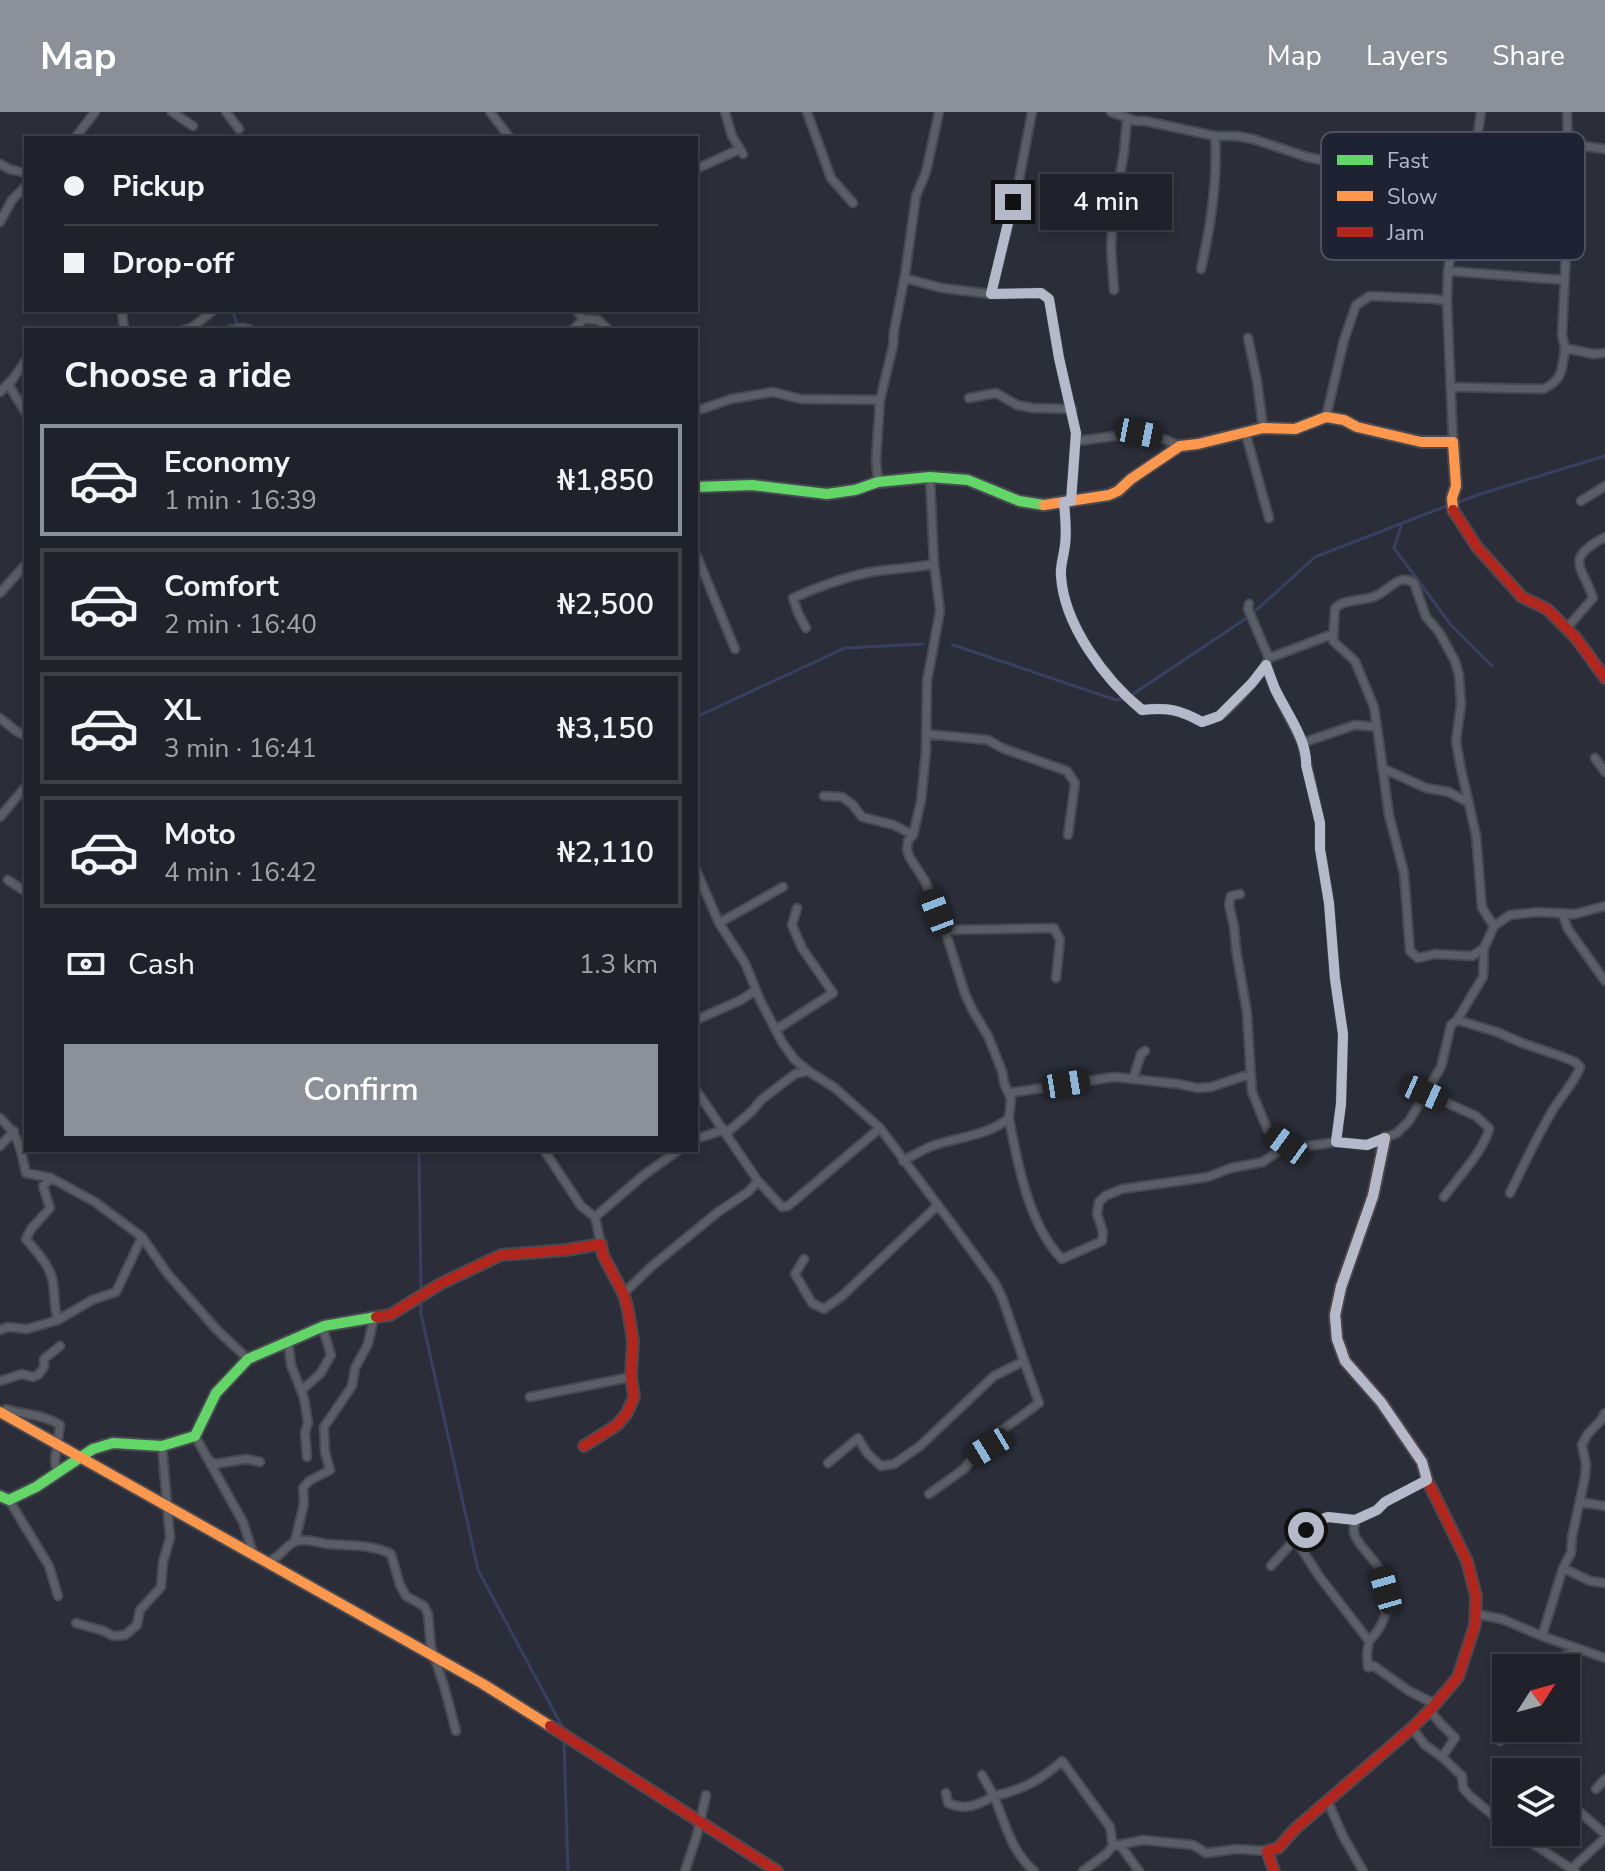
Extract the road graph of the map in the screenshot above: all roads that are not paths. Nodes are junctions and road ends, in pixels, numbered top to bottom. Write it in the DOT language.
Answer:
graph roads {
  1 [pos="95,112"];
  2 [pos="172,112"];
  3 [pos="226,112"];
  4 [pos="490,112"];
  5 [pos="725,112"];
  6 [pos="807,112"];
  7 [pos="939,112"];
  8 [pos="1032,112"];
  9 [pos="1111,112"];
  10 [pos="1481,112"];
  11 [pos="1567,112"];
  12 [pos="1127,119"];
  13 [pos="193,126"];
  14 [pos="239,129"];
  15 [pos="1478,132"];
  16 [pos="1570,132"];
  17 [pos="77,136"];
  18 [pos="508,136"];
  19 [pos="1215,136"];
  20 [pos="1585,145"];
  21 [pos="1605,149"];
  22 [pos="1321,160"];
  23 [pos="0,164"];
  24 [pos="698,168"];
  25 [pos="24,173"];
  26 [pos="24,188"];
  27 [pos="853,203"];
  28 [pos="0,222"];
  29 [pos="1450,260"];
  30 [pos="1565,260"];
  31 [pos="1201,269"];
  32 [pos="1448,271"];
  33 [pos="904,278"];
  34 [pos="1564,280"];
  35 [pos="1114,290"];
  36 [pos="991,294"];
  37 [pos="1447,301"];
  38 [pos="211,312"];
  39 [pos="578,312"];
  40 [pos="584,319"];
  41 [pos="190,328"];
  42 [pos="575,328"];
  43 [pos="607,328"];
  44 [pos="1248,338"];
  45 [pos="1565,348"];
  46 [pos="1605,353"];
  47 [pos="24,363"];
  48 [pos="8,384"];
  49 [pos="1451,387"];
  50 [pos="0,392"];
  51 [pos="969,398"];
  52 [pos="880,400"];
  53 [pos="1072,409"];
  54 [pos="24,410"];
  55 [pos="698,410"];
  56 [pos="1326,417"];
  57 [pos="1263,428"];
  58 [pos="1245,431"];
  59 [pos="1077,441"];
  60 [pos="1453,442"];
  61 [pos="1180,446"];
  62 [pos="930,477"];
  63 [pos="878,482"];
  64 [pos="1605,486"];
  65 [pos="698,487"];
  66 [pos="1581,501"];
  67 [pos="1068,502"];
  68 [pos="1269,518"];
  69 [pos="1605,537"];
  70 [pos="698,559"];
  71 [pos="934,564"];
  72 [pos="24,566"];
  73 [pos="0,593"];
  74 [pos="1249,604"];
  75 [pos="806,628"];
  76 [pos="1566,629"];
  77 [pos="1333,634"];
  78 [pos="735,649"];
  79 [pos="1268,662"];
  80 [pos="1605,678"];
  81 [pos="0,718"];
  82 [pos="1377,727"];
  83 [pos="927,734"];
  84 [pos="24,735"];
  85 [pos="1302,743"];
  86 [pos="1595,758"];
  87 [pos="1382,768"];
  88 [pos="1605,772"];
  89 [pos="24,788"];
  90 [pos="824,796"];
  91 [pos="1469,803"];
  92 [pos="0,817"];
  93 [pos="913,835"];
  94 [pos="1068,835"];
  95 [pos="698,876"];
  96 [pos="8,880"];
  97 [pos="783,887"];
  98 [pos="24,891"];
  99 [pos="1240,894"];
  100 [pos="1605,906"];
  101 [pos="797,908"];
  102 [pos="1562,913"];
  103 [pos="719,923"];
  104 [pos="1494,926"];
  105 [pos="945,930"];
  106 [pos="1484,948"];
  107 [pos="1056,978"];
  108 [pos="1605,981"];
  109 [pos="756,990"];
  110 [pos="698,1019"];
  111 [pos="1457,1020"];
  112 [pos="777,1029"];
  113 [pos="1145,1051"];
  114 [pos="808,1071"];
  115 [pos="1251,1078"];
  116 [pos="1133,1079"];
  117 [pos="698,1093"];
  118 [pos="1009,1093"];
  119 [pos="1425,1093"];
  120 [pos="0,1118"];
  121 [pos="1009,1118"];
  122 [pos="880,1128"];
  123 [pos="723,1130"];
  124 [pos="14,1131"];
  125 [pos="698,1138"];
  126 [pos="1385,1138"];
  127 [pos="1336,1142"];
  128 [pos="1287,1145"];
  129 [pos="0,1146"];
  130 [pos="24,1147"];
  131 [pos="24,1152"];
  132 [pos="545,1152"];
  133 [pos="676,1152"];
  134 [pos="903,1161"];
  135 [pos="51,1178"];
  136 [pos="758,1181"];
  137 [pos="1510,1193"];
  138 [pos="1444,1197"];
  139 [pos="938,1205"];
  140 [pos="595,1217"];
  141 [pos="142,1237"];
  142 [pos="601,1244"];
  143 [pos="804,1259"];
  144 [pos="623,1294"];
  145 [pos="374,1317"];
  146 [pos="58,1320"];
  147 [pos="324,1326"];
  148 [pos="0,1330"];
  149 [pos="288,1340"];
  150 [pos="60,1346"];
  151 [pos="248,1359"];
  152 [pos="1024,1361"];
  153 [pos="631,1377"];
  154 [pos="0,1381"];
  155 [pos="302,1390"];
  156 [pos="530,1397"];
  157 [pos="0,1410"];
  158 [pos="1605,1413"];
  159 [pos="195,1436"];
  160 [pos="162,1446"];
  161 [pos="584,1446"];
  162 [pos="307,1457"];
  163 [pos="207,1459"];
  164 [pos="260,1462"];
  165 [pos="828,1463"];
  166 [pos="57,1473"];
  167 [pos="1427,1480"];
  168 [pos="929,1494"];
  169 [pos="4,1498"];
  170 [pos="1580,1502"];
  171 [pos="1605,1506"];
  172 [pos="1355,1520"];
  173 [pos="1295,1539"];
  174 [pos="295,1541"];
  175 [pos="1271,1566"];
  176 [pos="1563,1568"];
  177 [pos="1605,1583"];
  178 [pos="58,1596"];
  179 [pos="1476,1614"];
  180 [pos="76,1623"];
  181 [pos="1542,1636"];
  182 [pos="1369,1641"];
  183 [pos="1582,1649"];
  184 [pos="1569,1654"];
  185 [pos="1605,1658"];
  186 [pos="1432,1707"];
  187 [pos="1412,1728"];
  188 [pos="456,1731"];
  189 [pos="1442,1757"];
  190 [pos="982,1775"];
  191 [pos="1605,1779"];
  192 [pos="1596,1789"];
  193 [pos="946,1793"];
  194 [pos="706,1795"];
  195 [pos="994,1796"];
  196 [pos="1328,1802"];
  197 [pos="1580,1813"];
  198 [pos="1492,1814"];
  199 [pos="1605,1836"];
  200 [pos="1117,1846"];
  201 [pos="1536,1846"];
  202 [pos="1267,1851"];
  203 [pos="1572,1870"];
  204 [pos="685,1871"];
  205 [pos="777,1871"];
  206 [pos="1034,1871"];
  207 [pos="1083,1871"];
  208 [pos="1139,1871"];
  209 [pos="1274,1871"];
  210 [pos="1363,1871"];
  1 -- 17 [label="street"];
  2 -- 13 [label="street"];
  3 -- 14 [label="street"];
  4 -- 18 [label="street"];
  5 -- 24 [label="street"];
  6 -- 27 [label="street"];
  7 -- 33 [label="street"];
  8 -- 36 [label="street"];
  9 -- 12 [label="street"];
  10 -- 15 [label="street"];
  11 -- 16 [label="street"];
  12 -- 19 [label="street"];
  12 -- 35 [label="street"];
  19 -- 22 [label="street"];
  19 -- 31 [label="street"];
  20 -- 21 [label="street"];
  23 -- 25 [label="street"];
  26 -- 28 [label="street"];
  29 -- 32 [label="street"];
  30 -- 34 [label="street"];
  32 -- 34 [label="street"];
  32 -- 37 [label="street"];
  33 -- 36 [label="street"];
  33 -- 52 [label="street"];
  34 -- 45 [label="street"];
  36 -- 53 [label="street"];
  37 -- 49 [label="street"];
  37 -- 56 [label="street"];
  38 -- 41 [label="street"];
  39 -- 40 [label="street"];
  40 -- 42 [label="street"];
  40 -- 43 [label="street"];
  44 -- 57 [label="street"];
  45 -- 46 [label="street"];
  45 -- 49 [label="street"];
  47 -- 48 [label="street"];
  48 -- 50 [label="street"];
  48 -- 54 [label="street"];
  49 -- 60 [label="street"];
  51 -- 53 [label="street"];
  52 -- 55 [label="street"];
  52 -- 63 [label="street"];
  53 -- 59 [label="street"];
  56 -- 57 [label="main road"];
  56 -- 60 [label="main road"];
  57 -- 58 [label="main road"];
  58 -- 61 [label="main road"];
  58 -- 68 [label="street"];
  59 -- 61 [label="street"];
  59 -- 67 [label="street"];
  60 -- 76 [label="main road"];
  61 -- 67 [label="main road"];
  62 -- 63 [label="main road"];
  62 -- 67 [label="main road"];
  62 -- 71 [label="street"];
  63 -- 65 [label="main road"];
  64 -- 66 [label="street"];
  67 -- 79 [label="street"];
  69 -- 76 [label="street"];
  70 -- 78 [label="street"];
  71 -- 75 [label="street"];
  71 -- 83 [label="street"];
  72 -- 73 [label="street"];
  74 -- 79 [label="street"];
  76 -- 80 [label="main road"];
  77 -- 79 [label="street"];
  77 -- 82 [label="street"];
  77 -- 91 [label="street"];
  79 -- 85 [label="street"];
  81 -- 84 [label="street"];
  82 -- 85 [label="street"];
  82 -- 87 [label="street"];
  83 -- 93 [label="street"];
  83 -- 94 [label="street"];
  85 -- 127 [label="street"];
  86 -- 88 [label="street"];
  87 -- 91 [label="street"];
  87 -- 106 [label="street"];
  89 -- 92 [label="street"];
  90 -- 93 [label="street"];
  91 -- 104 [label="street"];
  93 -- 105 [label="street"];
  95 -- 103 [label="street"];
  96 -- 98 [label="street"];
  97 -- 103 [label="street"];
  99 -- 115 [label="street"];
  100 -- 102 [label="street"];
  101 -- 112 [label="street"];
  102 -- 104 [label="street"];
  102 -- 108 [label="street"];
  103 -- 109 [label="street"];
  104 -- 106 [label="street"];
  105 -- 107 [label="street"];
  105 -- 118 [label="street"];
  106 -- 111 [label="street"];
  109 -- 110 [label="street"];
  109 -- 112 [label="street"];
  111 -- 119 [label="street"];
  111 -- 137 [label="street"];
  112 -- 114 [label="street"];
  113 -- 116 [label="street"];
  114 -- 122 [label="street"];
  114 -- 123 [label="street"];
  115 -- 116 [label="street"];
  115 -- 128 [label="street"];
  116 -- 118 [label="street"];
  117 -- 123 [label="street"];
  118 -- 121 [label="street"];
  119 -- 126 [label="street"];
  119 -- 138 [label="street"];
  120 -- 124 [label="street"];
  121 -- 128 [label="street"];
  121 -- 134 [label="street"];
  122 -- 134 [label="street"];
  122 -- 136 [label="street"];
  123 -- 125 [label="street"];
  123 -- 136 [label="street"];
  124 -- 129 [label="street"];
  124 -- 130 [label="street"];
  126 -- 127 [label="street"];
  126 -- 167 [label="main road"];
  127 -- 128 [label="street"];
  131 -- 135 [label="street"];
  132 -- 140 [label="street"];
  133 -- 140 [label="street"];
  134 -- 139 [label="street"];
  135 -- 141 [label="street"];
  135 -- 146 [label="street"];
  136 -- 144 [label="street"];
  139 -- 143 [label="street"];
  139 -- 152 [label="street"];
  140 -- 142 [label="street"];
  141 -- 146 [label="street"];
  141 -- 151 [label="street"];
  142 -- 144 [label="main road"];
  142 -- 145 [label="main road"];
  144 -- 153 [label="main road"];
  145 -- 147 [label="main road"];
  145 -- 174 [label="street"];
  146 -- 148 [label="street"];
  147 -- 149 [label="main road"];
  147 -- 155 [label="street"];
  149 -- 151 [label="main road"];
  149 -- 155 [label="street"];
  150 -- 154 [label="street"];
  151 -- 159 [label="main road"];
  152 -- 165 [label="street"];
  152 -- 168 [label="street"];
  153 -- 156 [label="street"];
  153 -- 161 [label="main road"];
  155 -- 162 [label="street"];
  157 -- 166 [label="street"];
  157 -- 205 [label="main road"];
  158 -- 170 [label="street"];
  159 -- 160 [label="main road"];
  159 -- 163 [label="street"];
  160 -- 166 [label="main road"];
  160 -- 180 [label="street"];
  163 -- 164 [label="street"];
  163 -- 174 [label="street"];
  166 -- 169 [label="main road"];
  167 -- 172 [label="street"];
  167 -- 179 [label="main road"];
  169 -- 178 [label="street"];
  170 -- 171 [label="street"];
  170 -- 176 [label="street"];
  172 -- 173 [label="street"];
  172 -- 182 [label="street"];
  173 -- 175 [label="street"];
  173 -- 182 [label="street"];
  174 -- 188 [label="street"];
  176 -- 177 [label="street"];
  176 -- 181 [label="street"];
  179 -- 181 [label="street"];
  179 -- 186 [label="main road"];
  181 -- 183 [label="street"];
  182 -- 186 [label="street"];
  183 -- 184 [label="street"];
  183 -- 185 [label="street"];
  186 -- 187 [label="main road"];
  186 -- 189 [label="street"];
  187 -- 189 [label="street"];
  187 -- 196 [label="main road"];
  189 -- 198 [label="street"];
  190 -- 195 [label="street"];
  191 -- 192 [label="street"];
  193 -- 195 [label="street"];
  194 -- 204 [label="street"];
  195 -- 200 [label="street"];
  195 -- 206 [label="street"];
  196 -- 202 [label="main road"];
  196 -- 210 [label="street"];
  197 -- 199 [label="street"];
  199 -- 203 [label="street"];
  200 -- 202 [label="street"];
  200 -- 207 [label="street"];
  200 -- 208 [label="street"];
  201 -- 203 [label="street"];
  202 -- 209 [label="main road"];
}
